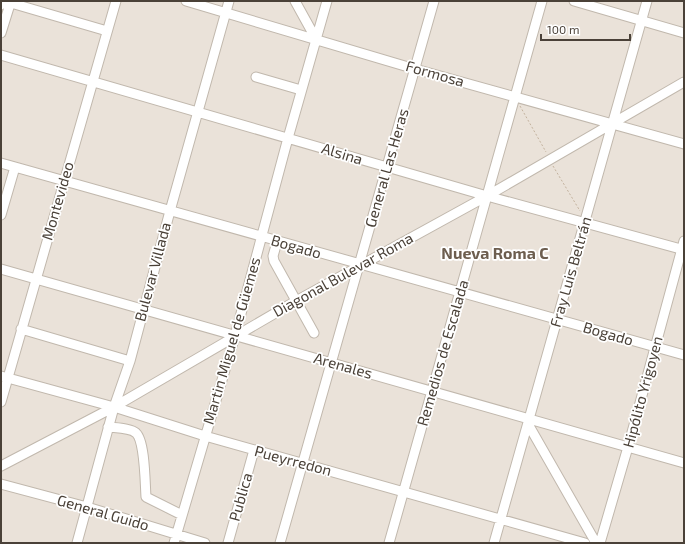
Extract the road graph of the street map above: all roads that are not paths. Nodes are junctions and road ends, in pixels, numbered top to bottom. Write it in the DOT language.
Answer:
graph roads {
  1 [pos="116,1"];
  2 [pos="186,1"];
  3 [pos="230,1"];
  4 [pos="295,1"];
  5 [pos="327,1"];
  6 [pos="434,1"];
  7 [pos="542,1"];
  8 [pos="574,1"];
  9 [pos="647,1"];
  10 [pos="8,2"];
  11 [pos="1,5"];
  12 [pos="226,12"];
  13 [pos="642,20"];
  14 [pos="107,31"];
  15 [pos="1,32"];
  16 [pos="684,33"];
  17 [pos="316,39"];
  18 [pos="1,55"];
  19 [pos="415,68"];
  20 [pos="256,76"];
  21 [pos="93,81"];
  22 [pos="684,82"];
  23 [pos="301,90"];
  24 [pos="515,96"];
  25 [pos="198,113"];
  26 [pos="612,123"];
  27 [pos="288,138"];
  28 [pos="684,144"];
  29 [pos="1,163"];
  30 [pos="14,167"];
  31 [pos="386,167"];
  32 [pos="64,181"];
  33 [pos="487,196"];
  34 [pos="170,211"];
  35 [pos="1,215"];
  36 [pos="584,222"];
  37 [pos="260,237"];
  38 [pos="277,242"];
  39 [pos="683,247"];
  40 [pos="359,265"];
  41 [pos="1,269"];
  42 [pos="36,278"];
  43 [pos="460,292"];
  44 [pos="296,301"];
  45 [pos="143,310"];
  46 [pos="557,319"];
  47 [pos="21,330"];
  48 [pos="314,333"];
  49 [pos="235,336"];
  50 [pos="655,348"];
  51 [pos="684,355"];
  52 [pos="130,361"];
  53 [pos="332,363"];
  54 [pos="4,377"];
  55 [pos="432,391"];
  56 [pos="1,402"];
  57 [pos="114,407"];
  58 [pos="529,422"];
  59 [pos="108,427"];
  60 [pos="205,436"];
  61 [pos="628,447"];
  62 [pos="254,450"];
  63 [pos="303,463"];
  64 [pos="684,463"];
  65 [pos="1,466"];
  66 [pos="1,484"];
  67 [pos="404,492"];
  68 [pos="87,507"];
  69 [pos="182,515"];
  70 [pos="501,519"];
  71 [pos="175,539"];
  72 [pos="392,542"];
  73 [pos="77,543"];
  74 [pos="205,543"];
  75 [pos="228,543"];
  76 [pos="280,543"];
  77 [pos="494,543"];
  78 [pos="585,543"];
  79 [pos="596,543"];
  80 [pos="600,543"];
  1 -- 14 [label="street, Montevideo"];
  2 -- 12 [label="street, Formosa"];
  3 -- 12 [label="street, Bulevar Villada"];
  4 -- 17 [label="street"];
  5 -- 17 [label="street, Martin Miguel de Güemes"];
  6 -- 19 [label="street, General Las Heras"];
  7 -- 24 [label="street, Remedios de Escalada"];
  8 -- 13 [label="street"];
  9 -- 13 [label="street, Fray Luis Beltrán"];
  10 -- 11 [label="street"];
  10 -- 14 [label="street"];
  10 -- 15 [label="street"];
  12 -- 17 [label="street, Formosa"];
  12 -- 25 [label="street, Bulevar Villada"];
  13 -- 16 [label="street"];
  13 -- 26 [label="street, Fray Luis Beltrán"];
  14 -- 21 [label="street, Montevideo"];
  17 -- 19 [label="street, Formosa"];
  17 -- 23 [label="street, Martin Miguel de Güemes"];
  18 -- 21 [label="street, Alsina"];
  19 -- 24 [label="street, Formosa"];
  19 -- 31 [label="street, General Las Heras"];
  20 -- 23 [label="street"];
  21 -- 25 [label="street, Alsina"];
  21 -- 32 [label="street, Montevideo"];
  22 -- 26 [label="street, Diagonal Bulevar Roma"];
  23 -- 27 [label="street, Martin Miguel de Güemes"];
  24 -- 26 [label="street, Formosa"];
  24 -- 33 [label="street, Remedios de Escalada"];
  25 -- 27 [label="street, Alsina"];
  25 -- 34 [label="street, Bulevar Villada"];
  26 -- 28 [label="street, Formosa"];
  26 -- 33 [label="street, Diagonal Bulevar Roma"];
  26 -- 36 [label="street, Fray Luis Beltrán"];
  27 -- 31 [label="street, Alsina"];
  27 -- 37 [label="street, Martin Miguel de Güemes"];
  29 -- 30 [label="street, Bogado"];
  30 -- 32 [label="street, Bogado"];
  30 -- 35 [label="street"];
  31 -- 33 [label="street, Alsina"];
  31 -- 40 [label="street, General Las Heras"];
  32 -- 34 [label="street, Bogado"];
  32 -- 42 [label="street, Montevideo"];
  33 -- 36 [label="street, Alsina"];
  33 -- 40 [label="street, Diagonal Bulevar Roma"];
  33 -- 43 [label="street, Remedios de Escalada"];
  34 -- 37 [label="street, Bogado"];
  34 -- 45 [label="street, Bulevar Villada"];
  36 -- 39 [label="street, Alsina"];
  36 -- 46 [label="street, Fray Luis Beltrán"];
  37 -- 38 [label="street, Bogado"];
  37 -- 49 [label="street, Martin Miguel de Güemes"];
  38 -- 40 [label="street, Bogado"];
  38 -- 44 [label="street"];
  39 -- 50 [label="street, Hipólito Yrigoyen"];
  40 -- 43 [label="street, Bogado"];
  40 -- 44 [label="street, Diagonal Bulevar Roma"];
  40 -- 53 [label="street, General Las Heras"];
  41 -- 42 [label="street, Arenales"];
  42 -- 45 [label="street, Arenales"];
  42 -- 47 [label="street, Montevideo"];
  43 -- 46 [label="street, Bogado"];
  43 -- 55 [label="street, Remedios de Escalada"];
  44 -- 48 [label="street"];
  44 -- 49 [label="street, Diagonal Bulevar Roma"];
  45 -- 49 [label="street, Arenales"];
  45 -- 52 [label="street, Bulevar Villada"];
  46 -- 50 [label="street, Bogado"];
  46 -- 58 [label="street, Fray Luis Beltrán"];
  47 -- 52 [label="street"];
  47 -- 54 [label="street, Montevideo"];
  49 -- 53 [label="street, Arenales"];
  49 -- 57 [label="street, Diagonal Bulevar Roma"];
  49 -- 60 [label="street, Martin Miguel de Güemes"];
  50 -- 51 [label="street, Bogado"];
  50 -- 61 [label="street, Hipólito Yrigoyen"];
  52 -- 57 [label="street, Bulevar Villada"];
  53 -- 55 [label="street, Arenales"];
  53 -- 63 [label="street, General Las Heras"];
  54 -- 56 [label="street, Montevideo"];
  54 -- 57 [label="street, Pueyrredon"];
  55 -- 58 [label="street, Arenales"];
  55 -- 67 [label="street, Remedios de Escalada"];
  57 -- 59 [label="street, Bulevar Villada"];
  57 -- 60 [label="street, Pueyrredon"];
  57 -- 65 [label="street, Diagonal Bulevar Roma"];
  58 -- 61 [label="street, Arenales"];
  58 -- 70 [label="street, Fray Luis Beltrán"];
  58 -- 79 [label="street"];
  59 -- 68 [label="street, Bulevar Villada"];
  59 -- 69 [label="street"];
  60 -- 62 [label="street, Pueyrredon"];
  60 -- 69 [label="street, Martin Miguel de Güemes"];
  61 -- 64 [label="street, Arenales"];
  61 -- 80 [label="street, Hipólito Yrigoyen"];
  62 -- 63 [label="street, Pueyrredon"];
  62 -- 75 [label="street, Publica"];
  63 -- 67 [label="street, Pueyrredon"];
  63 -- 76 [label="street, General Las Heras"];
  66 -- 68 [label="street, General Guido"];
  67 -- 70 [label="street, Pueyrredon"];
  67 -- 72 [label="street, Remedios de Escalada"];
  68 -- 71 [label="street, General Guido"];
  68 -- 73 [label="street, Bulevar Villada"];
  69 -- 71 [label="street, Martin Miguel de Güemes"];
  70 -- 77 [label="street, Fray Luis Beltrán"];
  70 -- 78 [label="street, Pueyrredon"];
  71 -- 74 [label="street, General Guido"];
}
